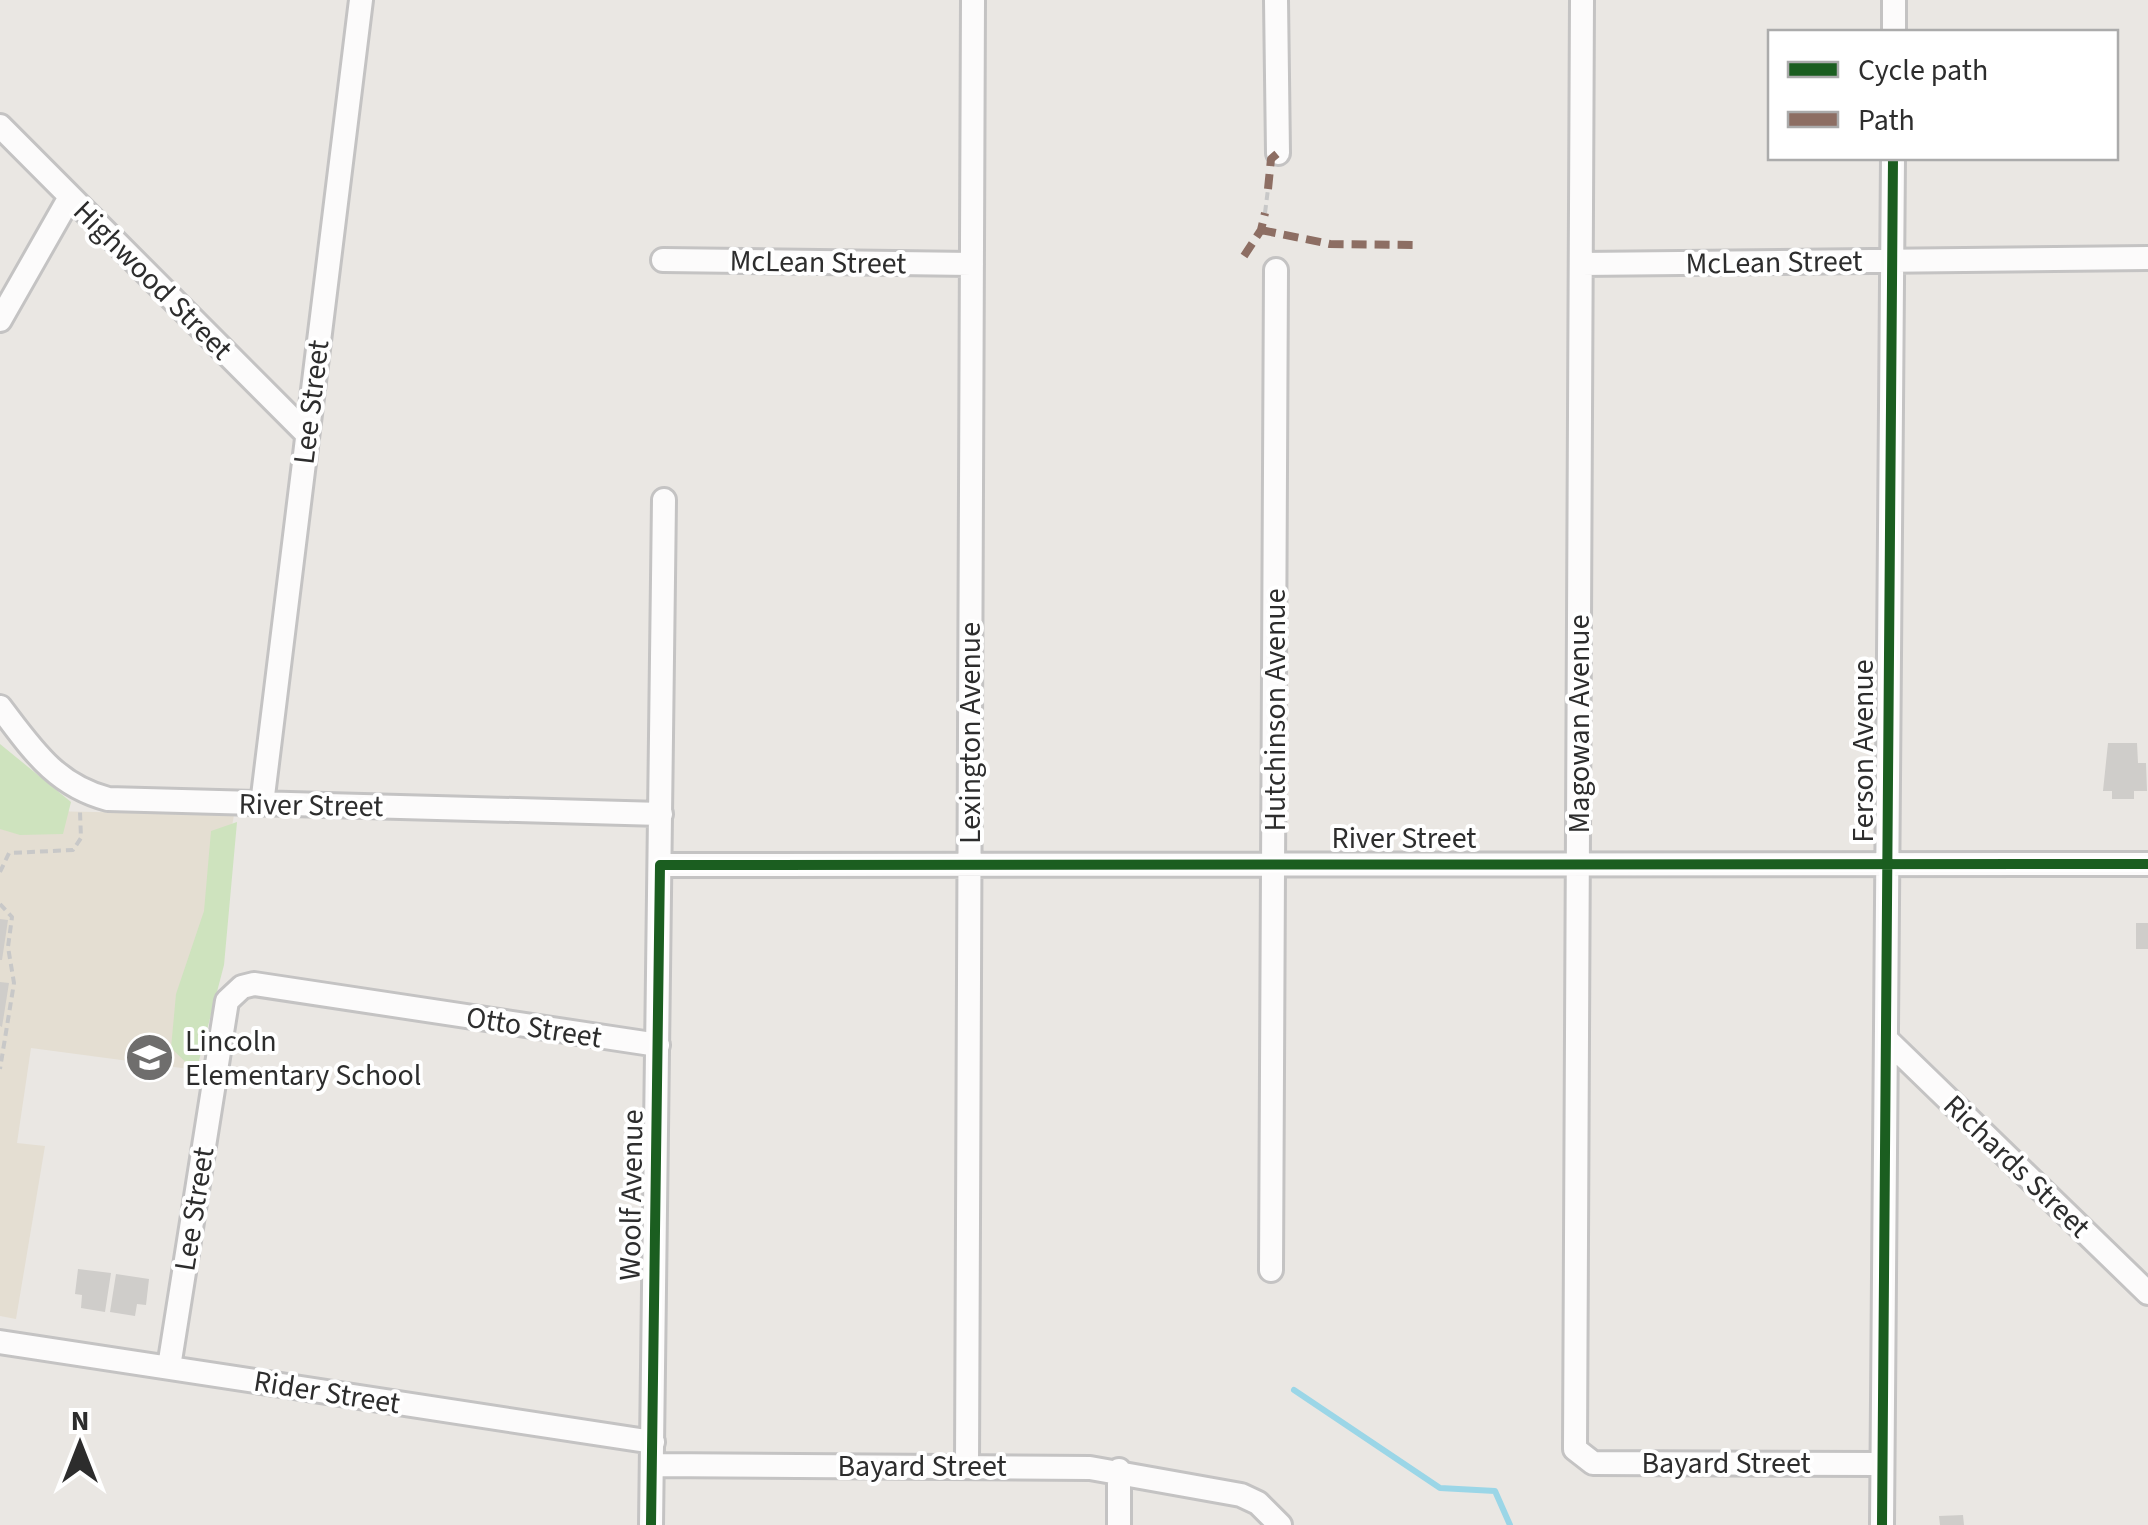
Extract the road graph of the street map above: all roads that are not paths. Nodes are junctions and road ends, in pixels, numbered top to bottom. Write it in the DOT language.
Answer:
graph roads {
  1 [pos="360,0"];
  2 [pos="973,0"];
  3 [pos="1276,0"];
  4 [pos="1582,0"];
  5 [pos="1894,0"];
  6 [pos="1894,30"];
  7 [pos="0,126"];
  8 [pos="1278,154"];
  9 [pos="1893,160"];
  10 [pos="70,197"];
  11 [pos="2148,258"];
  12 [pos="663,260"];
  13 [pos="1892,261"];
  14 [pos="972,264"];
  15 [pos="1581,264"];
  16 [pos="1276,270"];
  17 [pos="0,320"];
  18 [pos="308,434"];
  19 [pos="664,500"];
  20 [pos="0,707"];
  21 [pos="262,804"];
  22 [pos="661,814"];
  23 [pos="1578,862"];
  24 [pos="1274,863"];
  25 [pos="969,864"];
  26 [pos="1887,864"];
  27 [pos="2148,864"];
  28 [pos="660,865"];
  29 [pos="233,992"];
  30 [pos="1886,1039"];
  31 [pos="658,1045"];
  32 [pos="1271,1270"];
  33 [pos="2148,1293"];
  34 [pos="0,1342"];
  35 [pos="169,1368"];
  36 [pos="1575,1448"];
  37 [pos="653,1454"];
  38 [pos="1882,1464"];
  39 [pos="966,1466"];
  40 [pos="1119,1470"];
  41 [pos="651,1525"];
  42 [pos="1119,1525"];
  43 [pos="1280,1525"];
  44 [pos="1882,1525"];
  1 -- 18 [label="street, Lee Street"];
  2 -- 14 [label="street, Lexington Avenue"];
  3 -- 8 [label="street"];
  4 -- 15 [label="street, Magowan Avenue"];
  5 -- 6 [label="street"];
  7 -- 10 [label="street, Highwood Street"];
  9 -- 13 [label="street, Ferson Avenue"];
  10 -- 17 [label="street"];
  10 -- 18 [label="street, Highwood Street"];
  11 -- 13 [label="street, McLean Street"];
  12 -- 14 [label="street, McLean Street"];
  13 -- 15 [label="street, McLean Street"];
  13 -- 26 [label="street, Ferson Avenue"];
  14 -- 25 [label="street, Lexington Avenue"];
  15 -- 23 [label="street, Magowan Avenue"];
  16 -- 24 [label="street, Hutchinson Avenue"];
  18 -- 21 [label="street, Lee Street"];
  19 -- 22 [label="street, Woolf Avenue"];
  20 -- 21 [label="street, River Street"];
  21 -- 22 [label="street, River Street"];
  22 -- 28 [label="street, Woolf Avenue"];
  23 -- 24 [label="street, River Street"];
  23 -- 26 [label="street, River Street"];
  23 -- 36 [label="street, Magowan Avenue"];
  24 -- 25 [label="street, River Street"];
  24 -- 32 [label="street, Hutchinson Avenue"];
  25 -- 28 [label="street, River Street"];
  25 -- 39 [label="street, Lexington Avenue"];
  26 -- 27 [label="street, River Street"];
  26 -- 30 [label="street, Ferson Avenue"];
  28 -- 31 [label="street, Woolf Avenue"];
  29 -- 31 [label="street, Otto Street"];
  29 -- 35 [label="street, Lee Street"];
  30 -- 33 [label="street, Richards Street"];
  30 -- 38 [label="street, Ferson Avenue"];
  31 -- 37 [label="street, Woolf Avenue"];
  34 -- 35 [label="street, Rider Street"];
  35 -- 37 [label="street, Rider Street"];
  36 -- 38 [label="street, Bayard Street"];
  37 -- 39 [label="street, Bayard Street"];
  37 -- 41 [label="street, Woolf Avenue"];
  38 -- 44 [label="street, Ferson Avenue"];
  39 -- 40 [label="street, Bayard Street"];
  40 -- 42 [label="street"];
  40 -- 43 [label="street, Bayard Street"];
}
